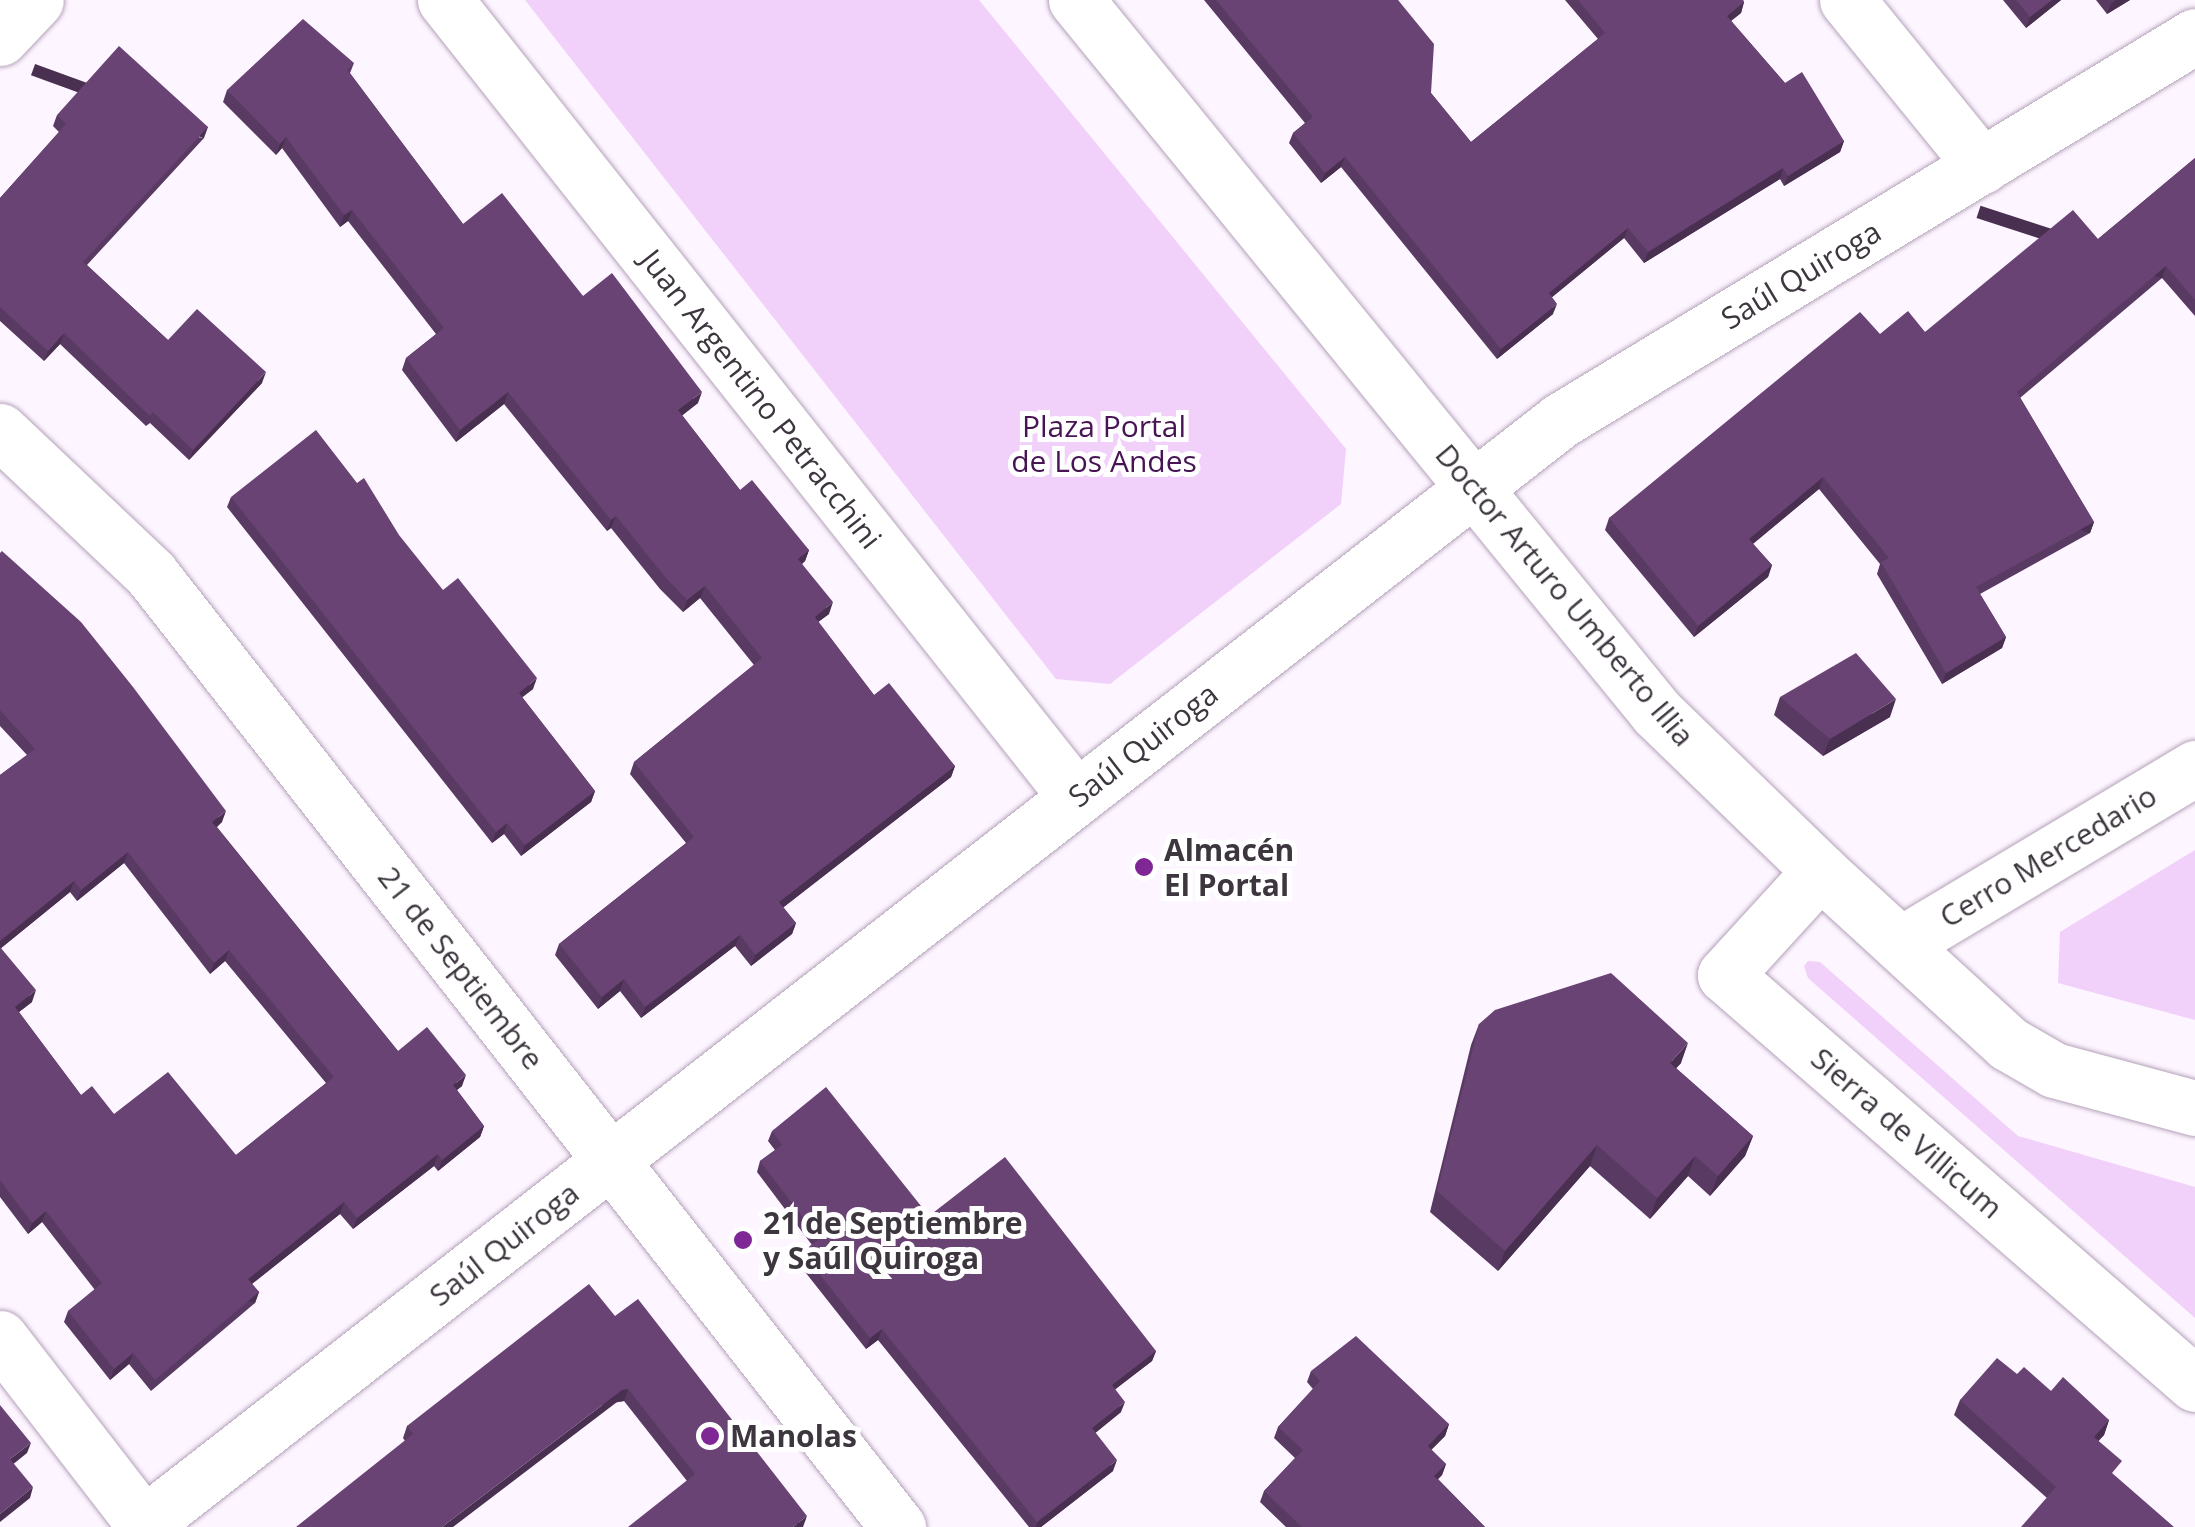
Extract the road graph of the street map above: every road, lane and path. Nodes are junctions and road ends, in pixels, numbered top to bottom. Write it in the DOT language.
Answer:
graph roads {
  1 [pos="36,0"];
  2 [pos="445,0"];
  3 [pos="1076,0"];
  4 [pos="1847,0"];
  5 [pos="2195,36"];
  6 [pos="0,38"];
  7 [pos="1982,166"];
  8 [pos="0,431"];
  9 [pos="1473,488"];
  10 [pos="2195,768"];
  11 [pos="1076,797"];
  12 [pos="1820,871"];
  13 [pos="1900,944"];
  14 [pos="2195,1108"];
  15 [pos="612,1160"];
  16 [pos="0,1338"];
  17 [pos="2195,1384"];
  18 [pos="143,1526"];
  19 [pos="898,1527"];
  1 -- 6 [label="street"];
  2 -- 11 [label="street, Juan Argentino Petracchini"];
  3 -- 9 [label="street, Doctor Arturo Umberto Illia"];
  4 -- 7 [label="street"];
  5 -- 7 [label="street, Saúl Quiroga"];
  7 -- 9 [label="street, Saúl Quiroga"];
  8 -- 15 [label="street, 21 de Septiembre"];
  9 -- 11 [label="street, Saúl Quiroga"];
  9 -- 12 [label="street, Doctor Arturo Umberto Illia"];
  10 -- 13 [label="street, Cerro Mercedario"];
  11 -- 15 [label="street, Saúl Quiroga"];
  12 -- 13 [label="street, Doctor Arturo Umberto Illia"];
  12 -- 17 [label="street, Sierra de Villicum"];
  13 -- 14 [label="street, Doctor Arturo Umberto Illia"];
  15 -- 18 [label="street, Saúl Quiroga"];
  15 -- 19 [label="street, 21 de Septiembre"];
  16 -- 18 [label="street"];
}
